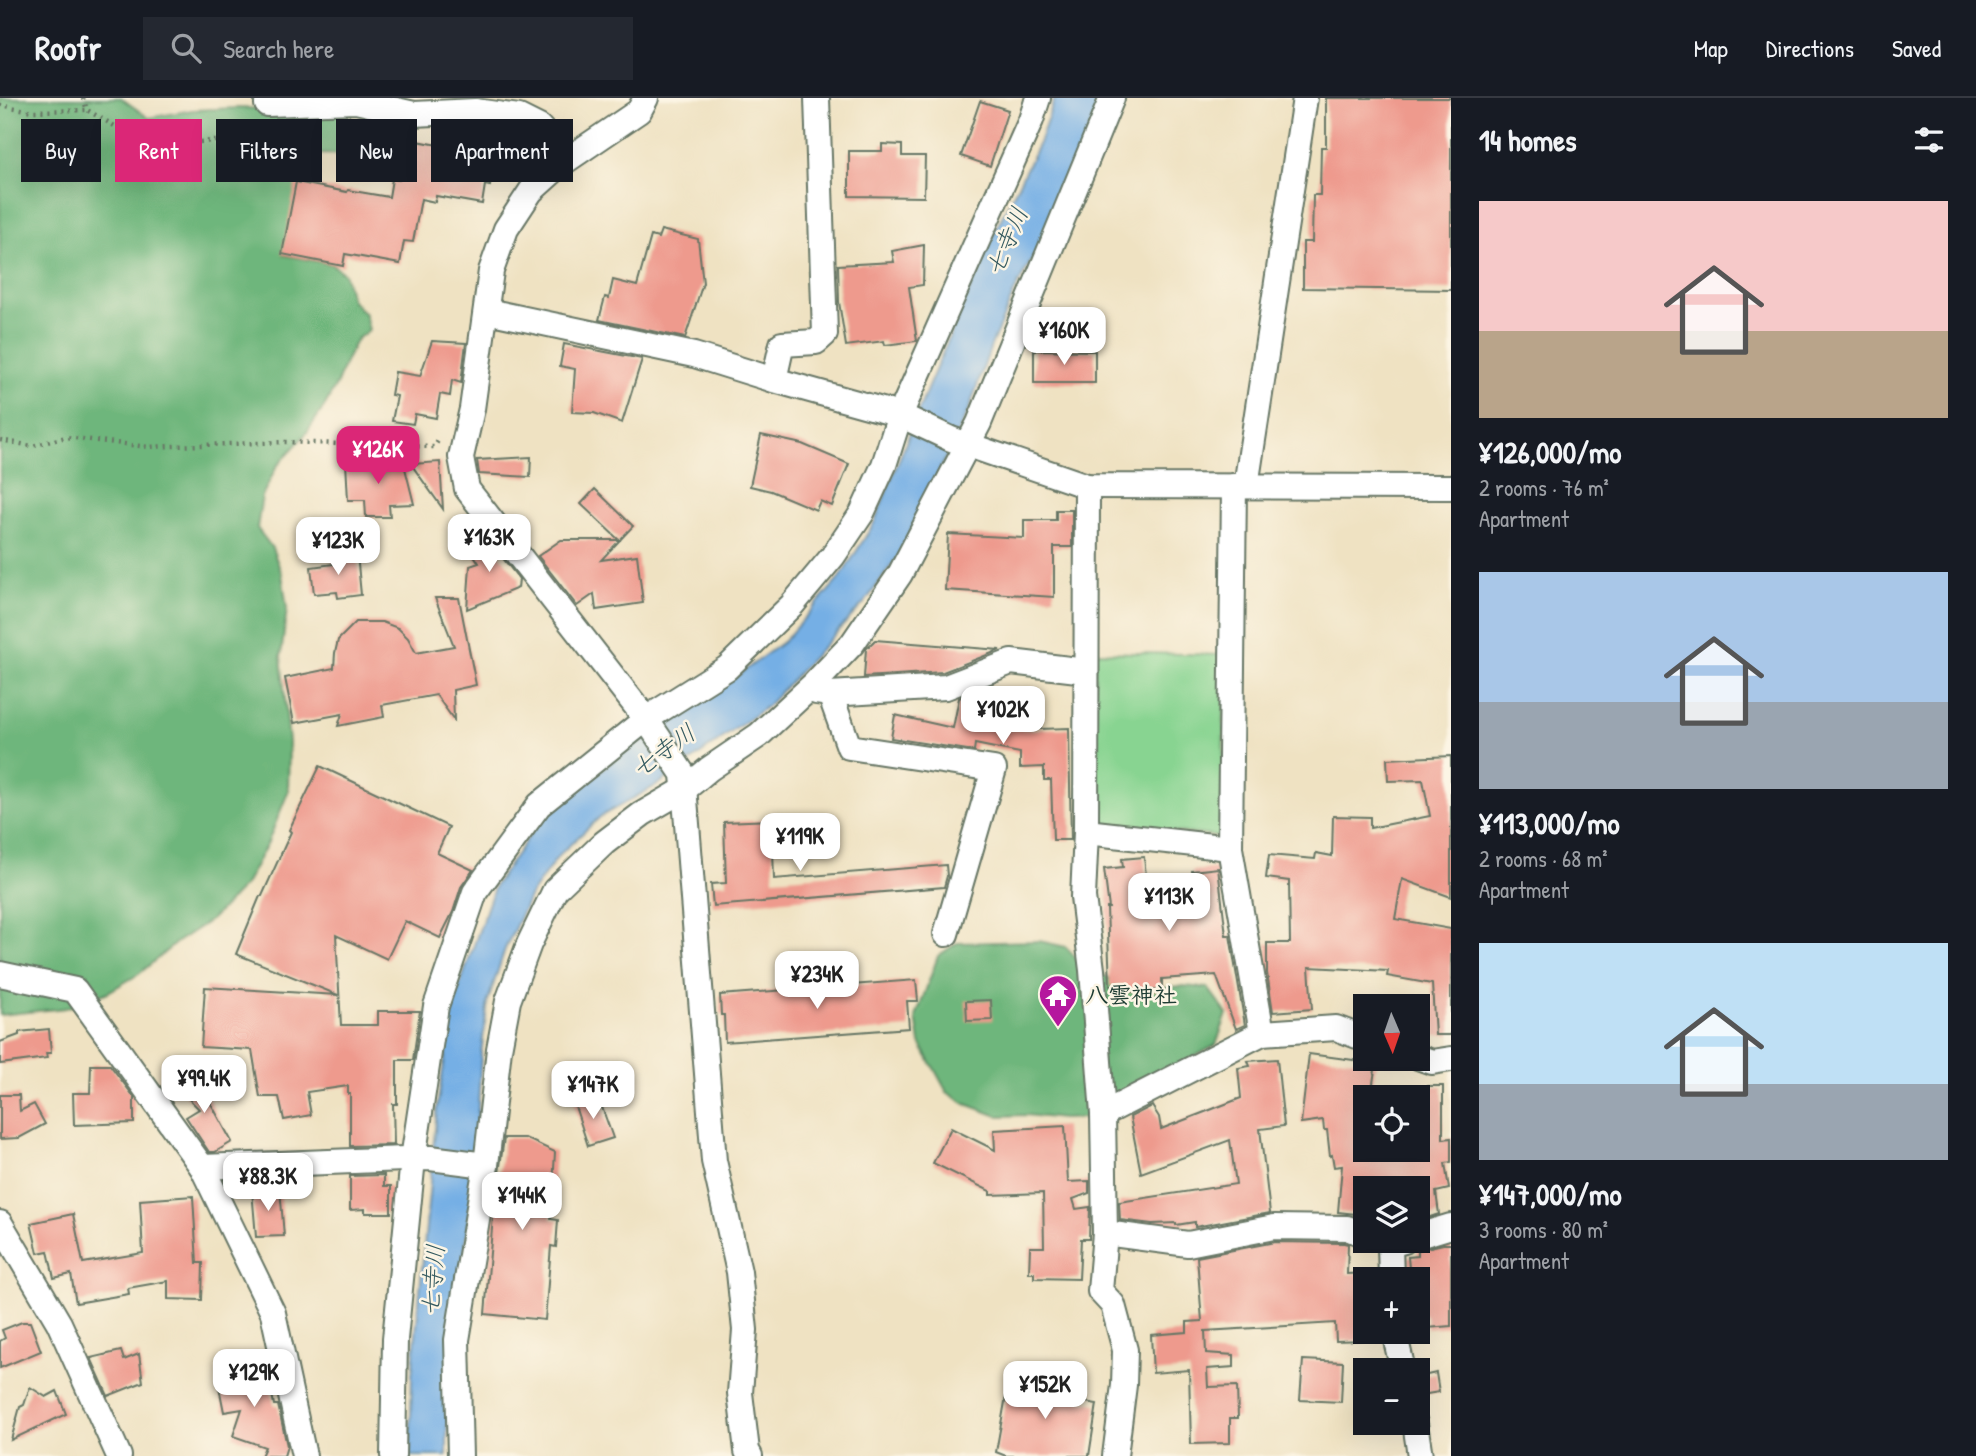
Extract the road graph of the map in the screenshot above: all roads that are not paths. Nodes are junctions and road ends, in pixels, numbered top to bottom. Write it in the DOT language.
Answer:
graph roads {
  1 [pos="646,98"];
  2 [pos="817,98"];
  3 [pos="1038,98"];
  4 [pos="1112,98"];
  5 [pos="1305,98"];
  6 [pos="278,104"];
  7 [pos="523,119"];
  8 [pos="573,156"];
  9 [pos="541,182"];
  10 [pos="487,311"];
  11 [pos="774,380"];
  12 [pos="907,418"];
  13 [pos="959,441"];
  14 [pos="1087,486"];
  15 [pos="1240,486"];
  16 [pos="1451,487"];
  17 [pos="1086,671"];
  18 [pos="819,692"];
  19 [pos="649,724"];
  20 [pos="684,782"];
  21 [pos="1086,832"];
  22 [pos="1230,848"];
  23 [pos="946,934"];
  24 [pos="0,974"];
  25 [pos="1262,1033"];
  26 [pos="1353,1034"];
  27 [pos="1451,1059"];
  28 [pos="1430,1061"];
  29 [pos="1102,1114"];
  30 [pos="421,1158"];
  31 [pos="482,1165"];
  32 [pos="202,1167"];
  33 [pos="0,1223"];
  34 [pos="1451,1226"];
  35 [pos="1353,1230"];
  36 [pos="1430,1232"];
  37 [pos="1105,1233"];
  38 [pos="1418,1435"];
  39 [pos="119,1456"];
  40 [pos="304,1456"];
  41 [pos="393,1456"];
  42 [pos="460,1456"];
  43 [pos="750,1456"];
  44 [pos="1115,1456"];
  45 [pos="1420,1456"];
  1 -- 8 [label="street"];
  2 -- 11 [label="street"];
  3 -- 12 [label="street"];
  4 -- 13 [label="street"];
  5 -- 15 [label="street"];
  6 -- 7 [label="street"];
  9 -- 10 [label="street"];
  10 -- 11 [label="street"];
  10 -- 19 [label="street"];
  11 -- 12 [label="street"];
  12 -- 13 [label="street"];
  12 -- 19 [label="street"];
  13 -- 14 [label="street"];
  13 -- 18 [label="street"];
  14 -- 15 [label="street"];
  14 -- 17 [label="street"];
  15 -- 16 [label="street"];
  15 -- 22 [label="street"];
  17 -- 18 [label="street"];
  17 -- 21 [label="street"];
  18 -- 20 [label="street"];
  18 -- 23 [label="street"];
  19 -- 20 [label="street"];
  19 -- 30 [label="street"];
  20 -- 31 [label="street"];
  20 -- 43 [label="street"];
  21 -- 22 [label="street"];
  21 -- 29 [label="street"];
  22 -- 25 [label="street"];
  24 -- 32 [label="street"];
  25 -- 26 [label="street"];
  25 -- 29 [label="street"];
  27 -- 28 [label="street"];
  29 -- 37 [label="street"];
  30 -- 31 [label="street"];
  30 -- 32 [label="street"];
  30 -- 41 [label="street"];
  31 -- 42 [label="street"];
  32 -- 40 [label="street"];
  33 -- 39 [label="street"];
  34 -- 36 [label="street"];
  35 -- 37 [label="street"];
  37 -- 44 [label="street"];
  38 -- 45 [label="street"];
}
